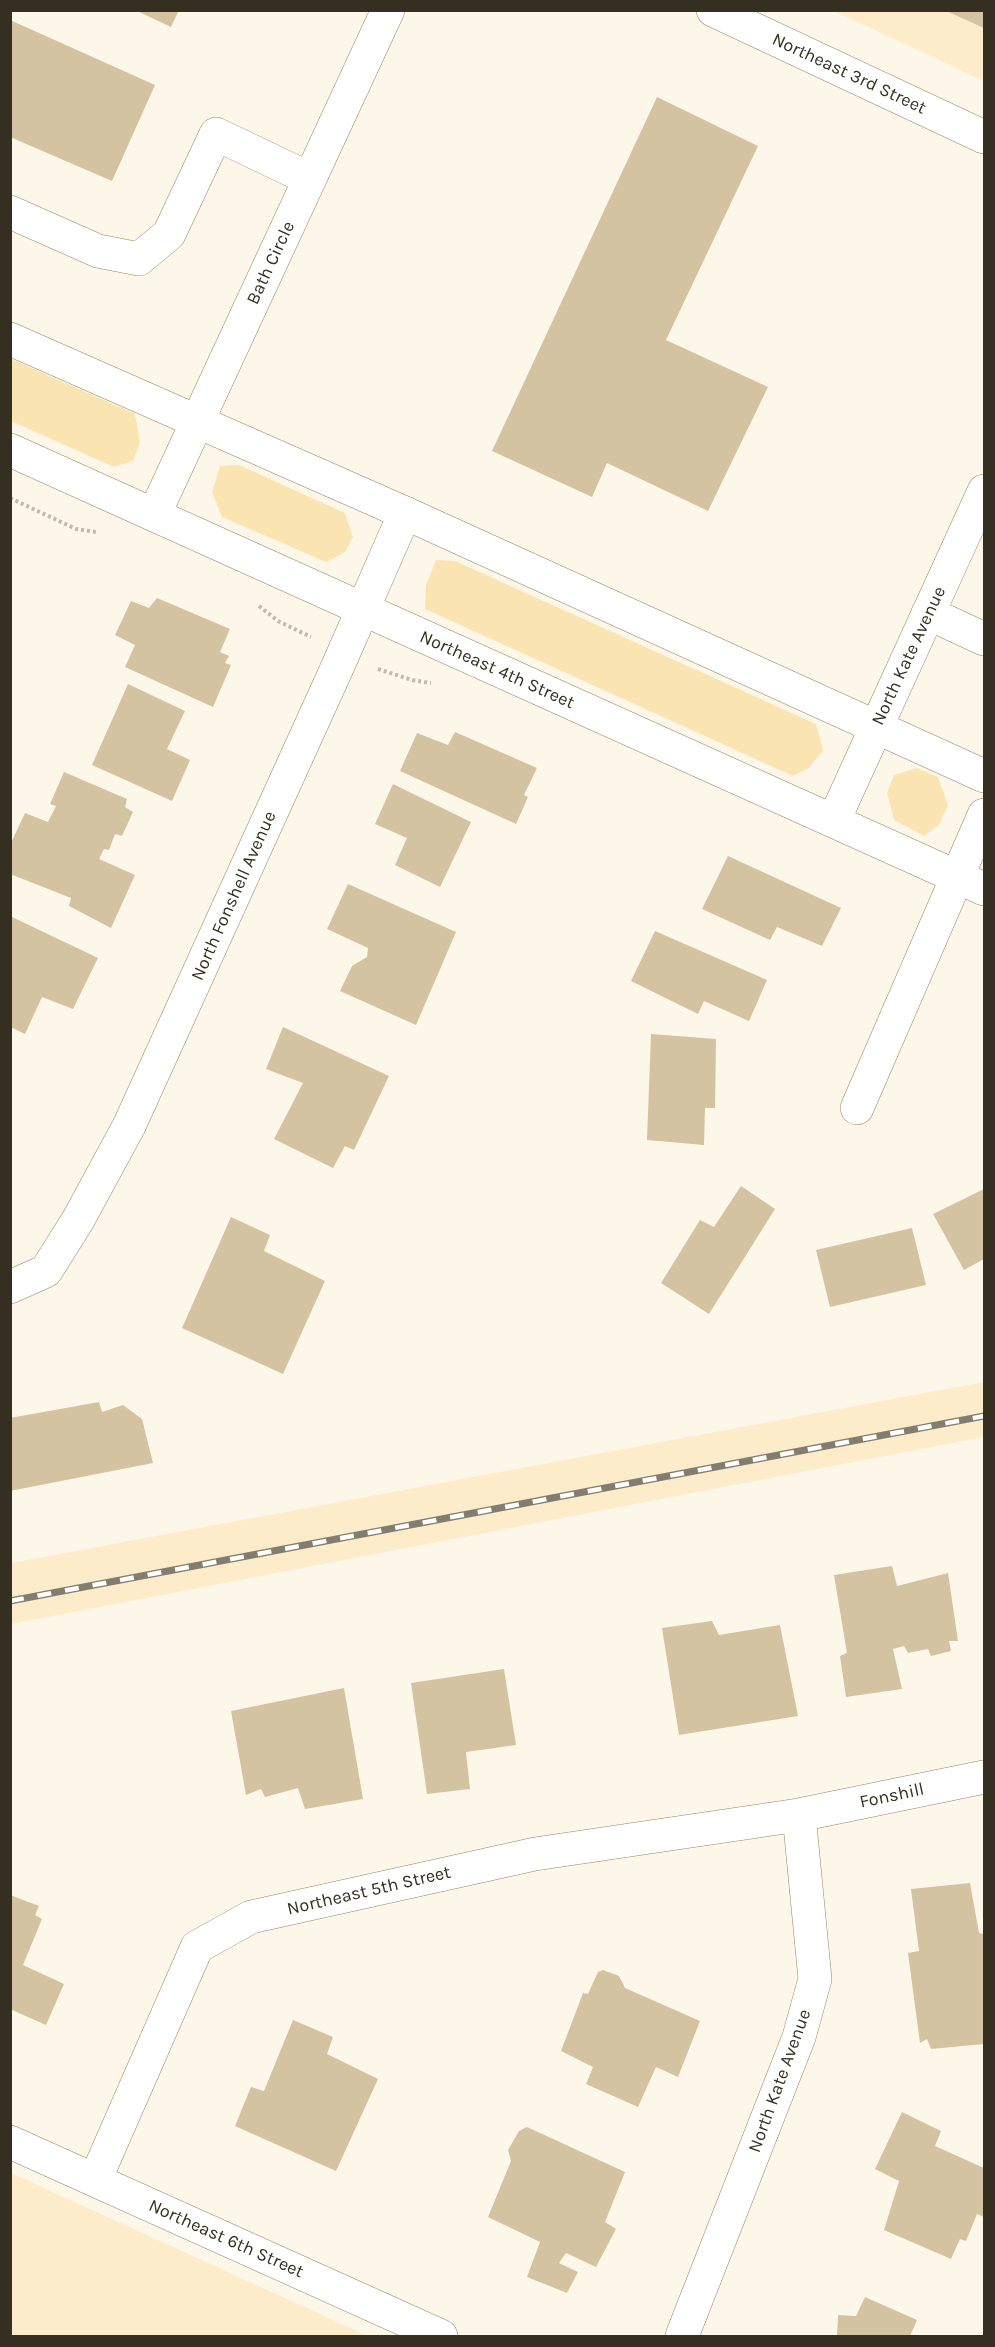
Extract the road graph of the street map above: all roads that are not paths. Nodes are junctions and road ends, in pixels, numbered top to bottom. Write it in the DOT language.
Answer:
graph roads {
  1 [pos="388,10"];
  2 [pos="713,10"];
  3 [pos="984,137"];
  4 [pos="310,179"];
  5 [pos="10,212"];
  6 [pos="10,339"];
  7 [pos="197,423"];
  8 [pos="10,450"];
  9 [pos="984,491"];
  10 [pos="405,513"];
  11 [pos="154,516"];
  12 [pos="363,610"];
  13 [pos="928,613"];
  14 [pos="984,639"];
  15 [pos="877,726"];
  16 [pos="984,776"];
  17 [pos="984,815"];
  18 [pos="834,820"];
  19 [pos="971,883"];
  20 [pos="857,1108"];
  21 [pos="10,1287"];
  22 [pos="984,1777"];
  23 [pos="799,1815"];
  24 [pos="10,2142"];
  25 [pos="95,2180"];
  26 [pos="441,2337"];
  27 [pos="682,2337"];
  1 -- 4 [label="street, Bath Circle"];
  2 -- 3 [label="street, Northeast 3rd Street"];
  4 -- 5 [label="street"];
  4 -- 7 [label="street, Bath Circle"];
  6 -- 7 [label="street"];
  7 -- 10 [label="street"];
  7 -- 11 [label="street, Bath Circle"];
  8 -- 11 [label="street, Northeast 4th Street"];
  9 -- 13 [label="street, North Kate Avenue"];
  10 -- 12 [label="street, North Fonshell Avenue"];
  10 -- 15 [label="street"];
  11 -- 12 [label="street, Northeast 4th Street"];
  12 -- 18 [label="street, Northeast 4th Street"];
  12 -- 21 [label="street, North Fonshell Avenue"];
  13 -- 14 [label="street"];
  13 -- 15 [label="street, North Kate Avenue"];
  15 -- 16 [label="street"];
  15 -- 18 [label="street, North Kate Avenue"];
  17 -- 19 [label="street"];
  18 -- 19 [label="street, Northeast 4th Street"];
  19 -- 20 [label="street"];
  22 -- 23 [label="street, Fonshill"];
  23 -- 25 [label="street, Northeast 5th Street"];
  23 -- 27 [label="street, North Kate Avenue"];
  24 -- 25 [label="street, Northeast 6th Street"];
  25 -- 26 [label="street, Northeast 6th Street"];
}
